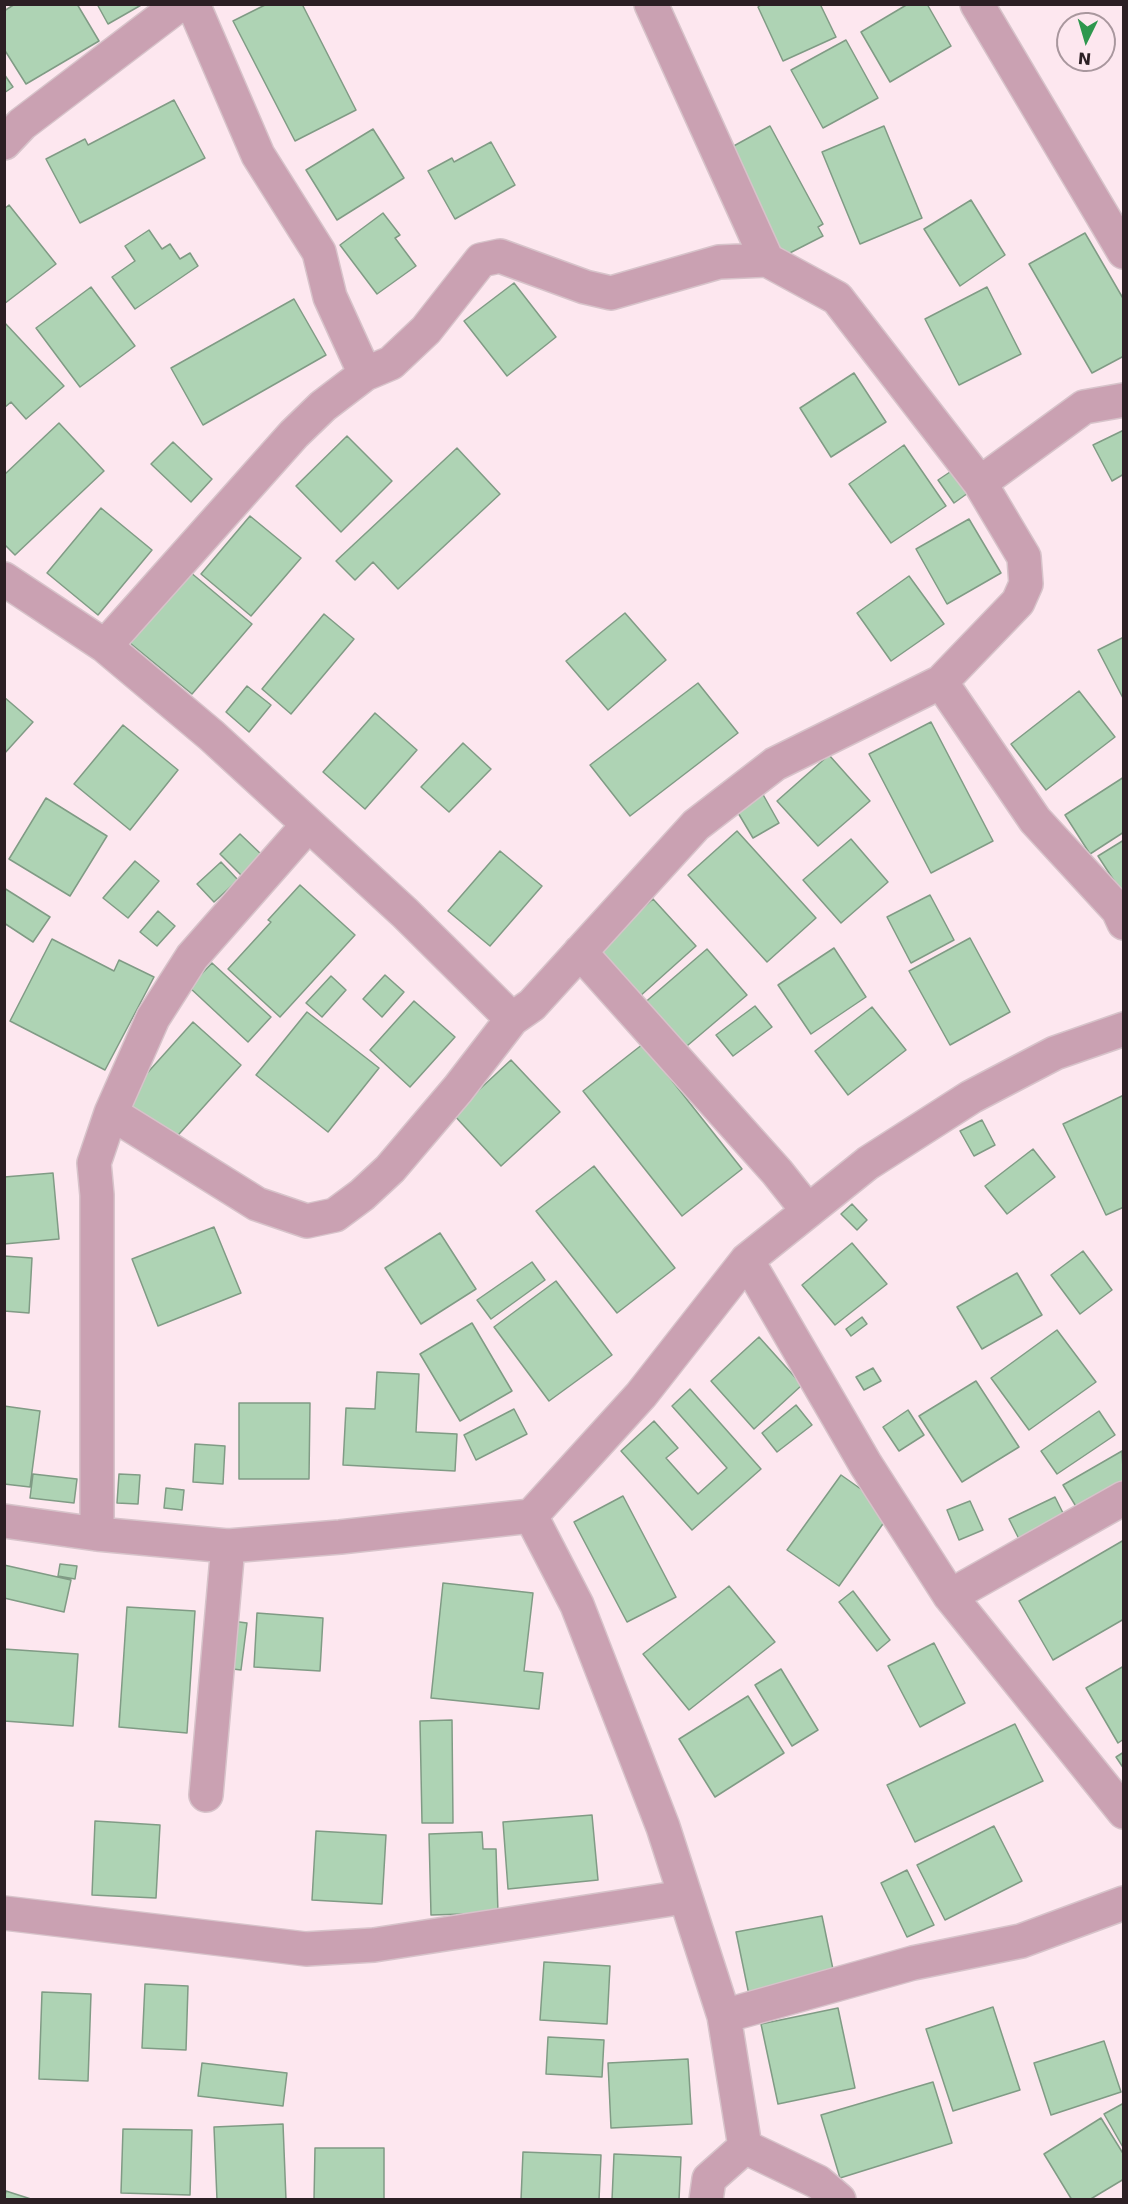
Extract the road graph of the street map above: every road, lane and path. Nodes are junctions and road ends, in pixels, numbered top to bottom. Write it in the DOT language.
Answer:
graph roads {
  1 [pos="180,4"];
  2 [pos="194,4"];
  3 [pos="651,4"];
  4 [pos="977,4"];
  5 [pos="4,142"];
  6 [pos="1124,252"];
  7 [pos="767,260"];
  8 [pos="364,374"];
  9 [pos="1124,400"];
  10 [pos="980,483"];
  11 [pos="4,579"];
  12 [pos="105,646"];
  13 [pos="940,682"];
  14 [pos="308,825"];
  15 [pos="1124,923"];
  16 [pos="580,952"];
  17 [pos="512,1020"];
  18 [pos="1124,1029"];
  19 [pos="111,1113"];
  20 [pos="808,1212"];
  21 [pos="747,1260"];
  22 [pos="1124,1498"];
  23 [pos="531,1516"];
  24 [pos="4,1521"];
  25 [pos="97,1534"];
  26 [pos="228,1546"];
  27 [pos="950,1596"];
  28 [pos="206,1795"];
  29 [pos="1124,1812"];
  30 [pos="684,1897"];
  31 [pos="1124,1903"];
  32 [pos="4,1913"];
  33 [pos="724,2016"];
  34 [pos="745,2146"];
  35 [pos="706,2199"];
  36 [pos="839,2199"];
  1 -- 5 [label="street"];
  2 -- 8 [label="street"];
  3 -- 7 [label="street"];
  4 -- 6 [label="street"];
  7 -- 8 [label="street"];
  7 -- 10 [label="street"];
  8 -- 12 [label="street"];
  9 -- 10 [label="street"];
  10 -- 13 [label="street"];
  11 -- 12 [label="street"];
  12 -- 14 [label="street"];
  13 -- 15 [label="street"];
  13 -- 16 [label="street"];
  14 -- 17 [label="street"];
  14 -- 19 [label="street"];
  16 -- 17 [label="street"];
  16 -- 20 [label="street"];
  17 -- 19 [label="street"];
  18 -- 20 [label="street"];
  19 -- 25 [label="street"];
  20 -- 21 [label="street"];
  21 -- 23 [label="street"];
  21 -- 27 [label="street"];
  22 -- 27 [label="street"];
  23 -- 26 [label="street"];
  23 -- 30 [label="street"];
  24 -- 25 [label="street"];
  25 -- 26 [label="street"];
  26 -- 28 [label="street"];
  27 -- 29 [label="street"];
  30 -- 32 [label="street"];
  30 -- 33 [label="street"];
  31 -- 33 [label="street"];
  33 -- 34 [label="street"];
  34 -- 35 [label="street"];
  34 -- 36 [label="street"];
}
